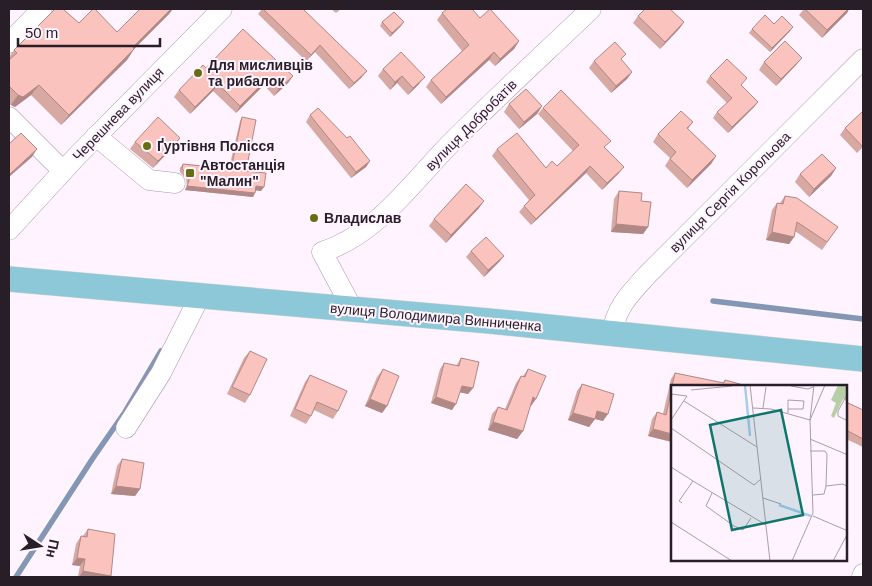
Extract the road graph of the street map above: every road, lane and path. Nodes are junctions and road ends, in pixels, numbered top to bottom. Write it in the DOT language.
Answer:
graph roads {
  1 [pos="42,9"];
  2 [pos="222,9"];
  3 [pos="591,9"];
  4 [pos="9,43"];
  5 [pos="863,59"];
  6 [pos="9,117"];
  7 [pos="96,136"];
  8 [pos="63,171"];
  9 [pos="175,183"];
  10 [pos="12,226"];
  11 [pos="9,279"];
  12 [pos="200,296"];
  13 [pos="353,310"];
  14 [pos="612,334"];
  15 [pos="863,359"];
  16 [pos="126,428"];
  1 -- 4 [label="street"];
  2 -- 7 [label="street, Черешнева вулиця"];
  3 -- 13 [label="street, вулиця Добробатів"];
  5 -- 14 [label="street, вулиця Сергія Корольова"];
  6 -- 8 [label="street"];
  7 -- 8 [label="street, Черешнева вулиця"];
  7 -- 9 [label="street"];
  8 -- 10 [label="street, Черешнева вулиця"];
  11 -- 12 [label="main road, вулиця Володимира Винниченка"];
  12 -- 13 [label="main road, вулиця Володимира Винниченка"];
  12 -- 16 [label="street"];
  13 -- 14 [label="main road, вулиця Володимира Винниченка"];
  14 -- 15 [label="main road, вулиця Володимира Винниченка"];
}
